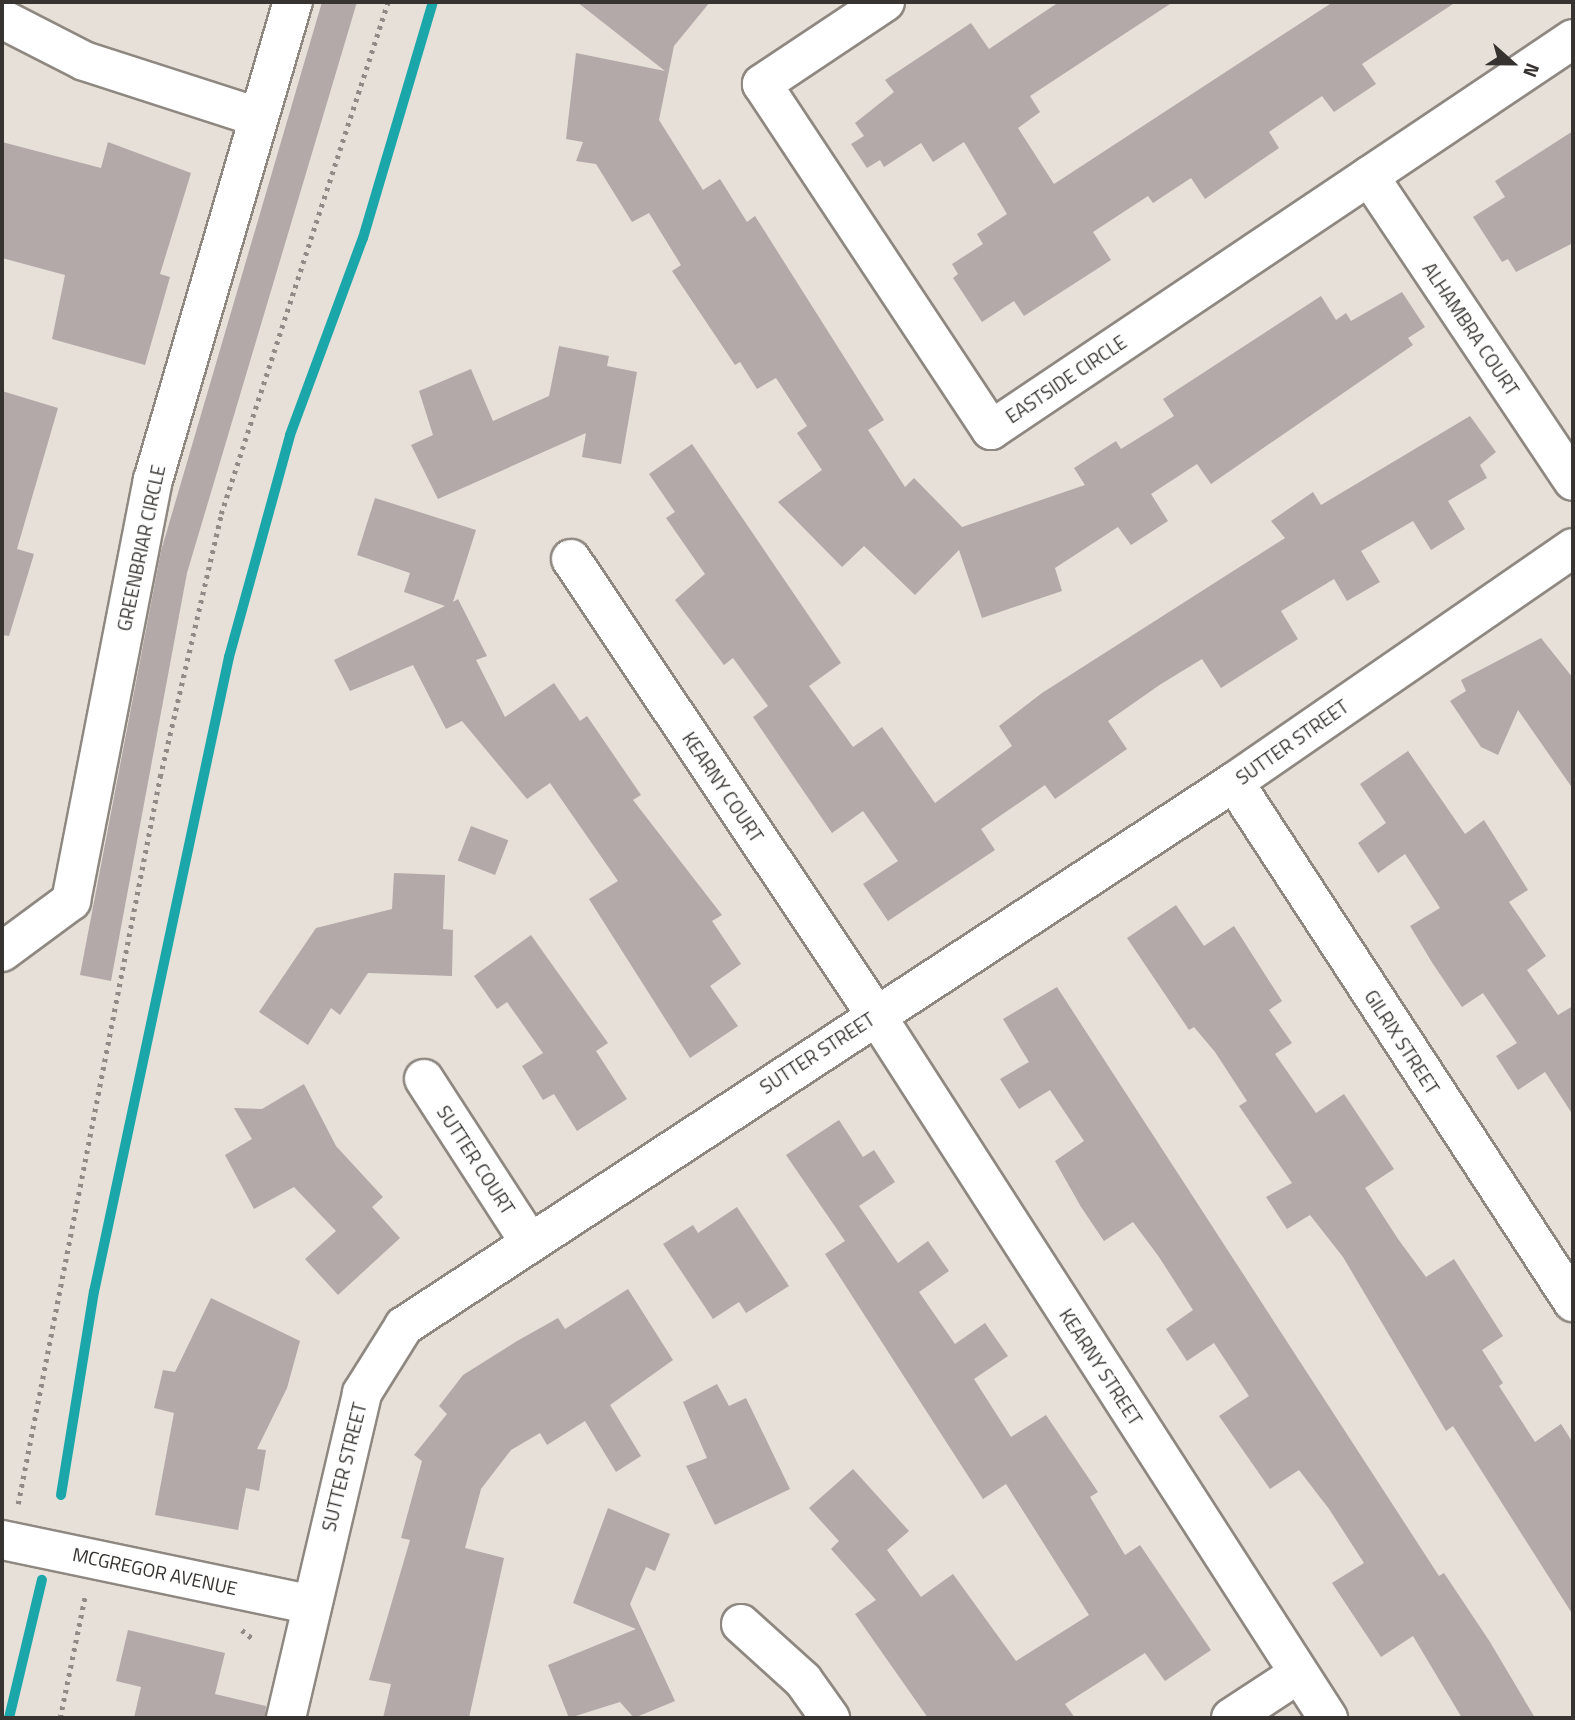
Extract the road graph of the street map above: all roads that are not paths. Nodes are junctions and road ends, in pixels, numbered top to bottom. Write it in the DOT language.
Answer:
graph roads {
  1 [pos="293,2"];
  2 [pos="885,2"];
  3 [pos="2,19"];
  4 [pos="1573,39"];
  5 [pos="257,117"];
  6 [pos="1369,176"];
  7 [pos="1573,481"];
  8 [pos="1573,548"];
  9 [pos="571,559"];
  10 [pos="1234,782"];
  11 [pos="2,952"];
  12 [pos="876,1015"];
  13 [pos="424,1079"];
  14 [pos="528,1240"];
  15 [pos="1573,1302"];
  16 [pos="2,1540"];
  17 [pos="309,1604"];
  18 [pos="741,1624"];
  19 [pos="1298,1674"];
  20 [pos="286,1718"];
  21 [pos="830,1718"];
  22 [pos="1231,1718"];
  23 [pos="1328,1718"];
  1 -- 5 [label="street, GREENBRIAR CIRCLE"];
  2 -- 6 [label="street, EASTSIDE CIRCLE"];
  3 -- 5 [label="street"];
  4 -- 6 [label="street, EASTSIDE CIRCLE"];
  5 -- 11 [label="street, GREENBRIAR CIRCLE"];
  6 -- 7 [label="street, ALHAMBRA COURT"];
  8 -- 10 [label="street, SUTTER STREET"];
  9 -- 12 [label="street, KEARNY COURT"];
  10 -- 12 [label="street, SUTTER STREET"];
  10 -- 15 [label="street, GILRIX STREET"];
  12 -- 14 [label="street, SUTTER STREET"];
  12 -- 19 [label="street, KEARNY STREET"];
  13 -- 14 [label="street, SUTTER COURT"];
  14 -- 17 [label="street, SUTTER STREET"];
  16 -- 17 [label="street, MCGREGOR AVENUE"];
  17 -- 20 [label="street, SUTTER STREET"];
  18 -- 21 [label="street"];
  19 -- 22 [label="street"];
  19 -- 23 [label="street, KEARNY STREET"];
}
